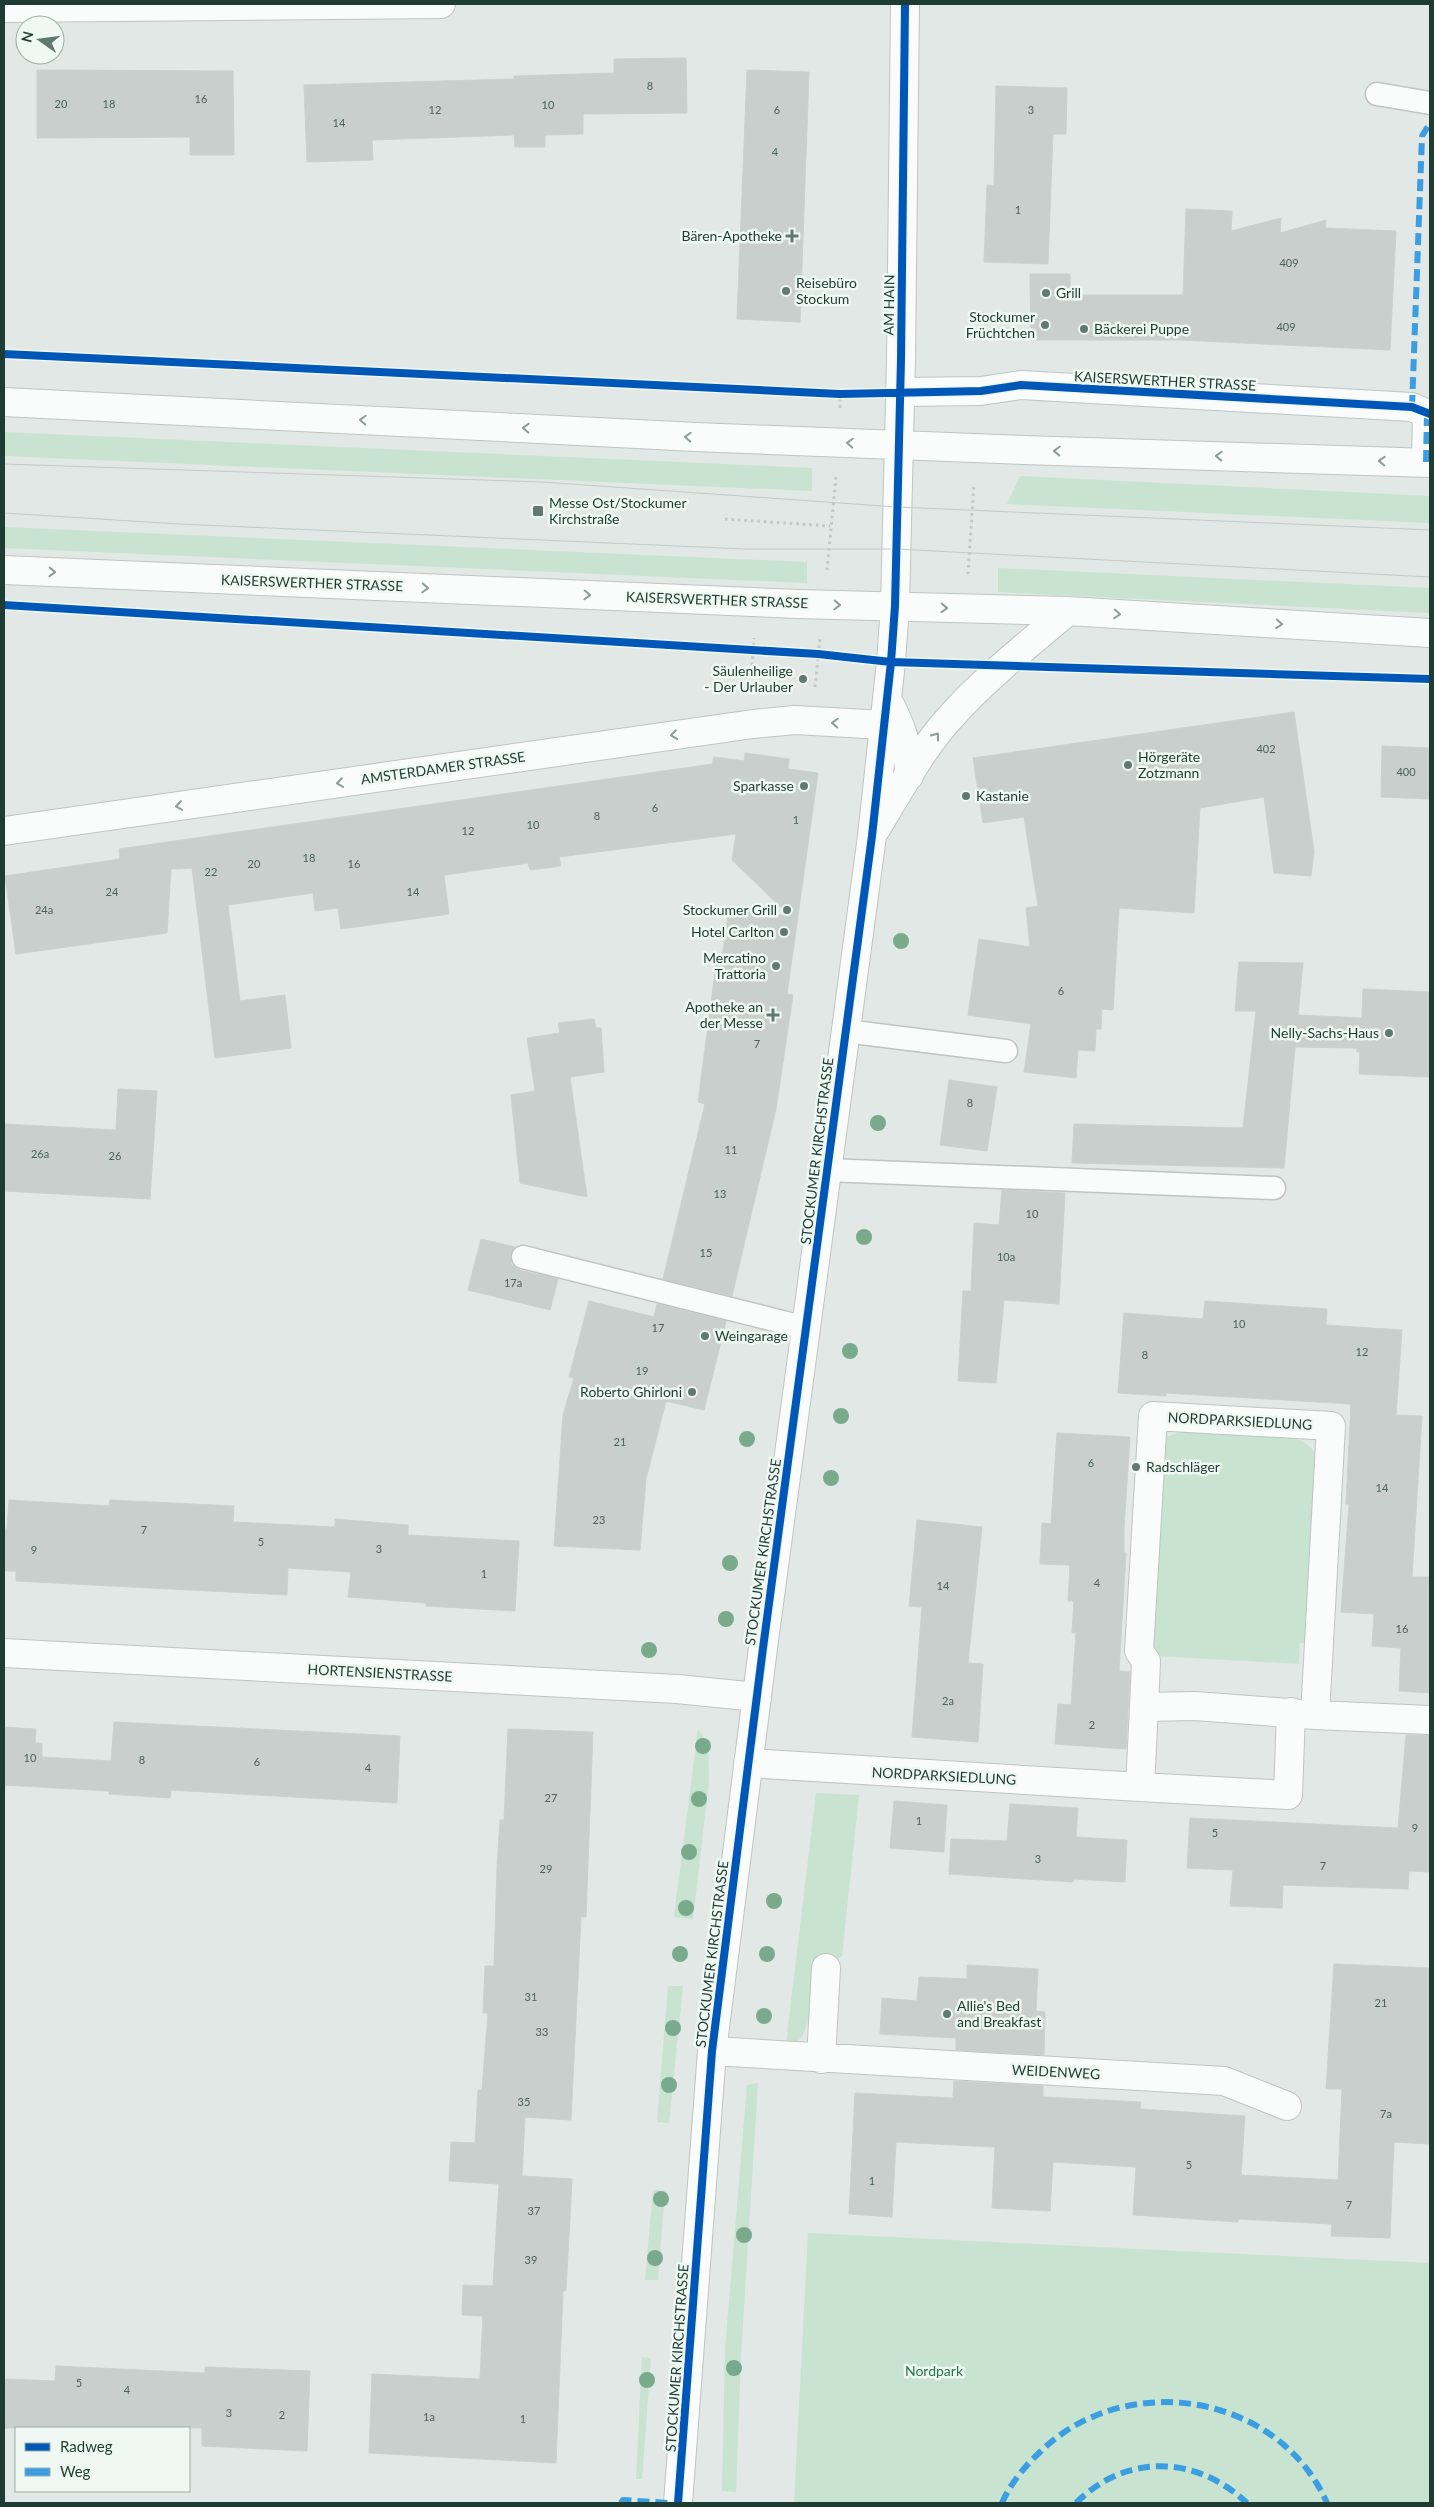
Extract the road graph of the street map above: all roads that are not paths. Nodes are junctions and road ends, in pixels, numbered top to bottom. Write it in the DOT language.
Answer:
graph roads {
  1 [pos="408,4"];
  2 [pos="441,4"];
  3 [pos="905,4"];
  4 [pos="4,8"];
  5 [pos="1377,94"];
  6 [pos="1430,103"];
  7 [pos="900,392"];
  8 [pos="4,402"];
  9 [pos="899,446"];
  10 [pos="1428,463"];
  11 [pos="4,570"];
  12 [pos="895,606"];
  13 [pos="1068,611"];
  14 [pos="1430,633"];
  15 [pos="887,699"];
  16 [pos="884,726"];
  17 [pos="909,776"];
  18 [pos="4,831"];
  19 [pos="872,836"];
  20 [pos="845,1031"];
  21 [pos="1006,1051"];
  22 [pos="826,1170"];
  23 [pos="1274,1188"];
  24 [pos="523,1257"];
  25 [pos="806,1328"];
  26 [pos="4,1653"];
  27 [pos="757,1697"];
  28 [pos="1144,1707"];
  29 [pos="1303,1714"];
  30 [pos="1430,1720"];
  31 [pos="748,1763"];
  32 [pos="1140,1787"];
  33 [pos="826,1968"];
  34 [pos="712,2051"];
  35 [pos="821,2059"];
  36 [pos="1287,2106"];
  37 [pos="678,2503"];
  1 -- 2 [label="street"];
  1 -- 4 [label="street"];
  3 -- 7 [label="street, AM HAIN"];
  5 -- 6 [label="lane"];
  7 -- 9 [label="street, AM HAIN"];
  7 -- 10 [label="street, KAISERSWERTHER STRASSE"];
  9 -- 8 [label="street, KAISERSWERTHER STRASSE, one-way"];
  10 -- 9 [label="street, KAISERSWERTHER STRASSE, one-way"];
  9 -- 12 [label="street, AM HAIN"];
  11 -- 12 [label="street, KAISERSWERTHER STRASSE, one-way"];
  12 -- 13 [label="street, KAISERSWERTHER STRASSE, one-way"];
  12 -- 15 [label="street, STOCKUMER KIRCHSTRASSE"];
  13 -- 14 [label="street, KAISERSWERTHER STRASSE, one-way"];
  17 -- 13 [label="street, one-way"];
  15 -- 16 [label="street, STOCKUMER KIRCHSTRASSE"];
  15 -- 17 [label="street"];
  16 -- 18 [label="street, AMSTERDAMER STRASSE, one-way"];
  16 -- 19 [label="street, STOCKUMER KIRCHSTRASSE"];
  17 -- 19 [label="street"];
  19 -- 20 [label="street, STOCKUMER KIRCHSTRASSE"];
  20 -- 21 [label="lane"];
  20 -- 22 [label="street, STOCKUMER KIRCHSTRASSE"];
  22 -- 23 [label="lane"];
  22 -- 25 [label="street, STOCKUMER KIRCHSTRASSE"];
  24 -- 25 [label="lane"];
  25 -- 27 [label="street, STOCKUMER KIRCHSTRASSE"];
  26 -- 27 [label="street, HORTENSIENSTRASSE"];
  27 -- 31 [label="street, STOCKUMER KIRCHSTRASSE"];
  28 -- 29 [label="street"];
  28 -- 29 [label="street, NORDPARKSIEDLUNG"];
  28 -- 32 [label="street, NORDPARKSIEDLUNG"];
  29 -- 30 [label="street"];
  29 -- 32 [label="street, NORDPARKSIEDLUNG"];
  31 -- 32 [label="street, NORDPARKSIEDLUNG"];
  31 -- 34 [label="street, STOCKUMER KIRCHSTRASSE"];
  33 -- 35 [label="street"];
  34 -- 35 [label="street, WEIDENWEG"];
  34 -- 37 [label="street, STOCKUMER KIRCHSTRASSE"];
  35 -- 36 [label="street, WEIDENWEG"];
}
